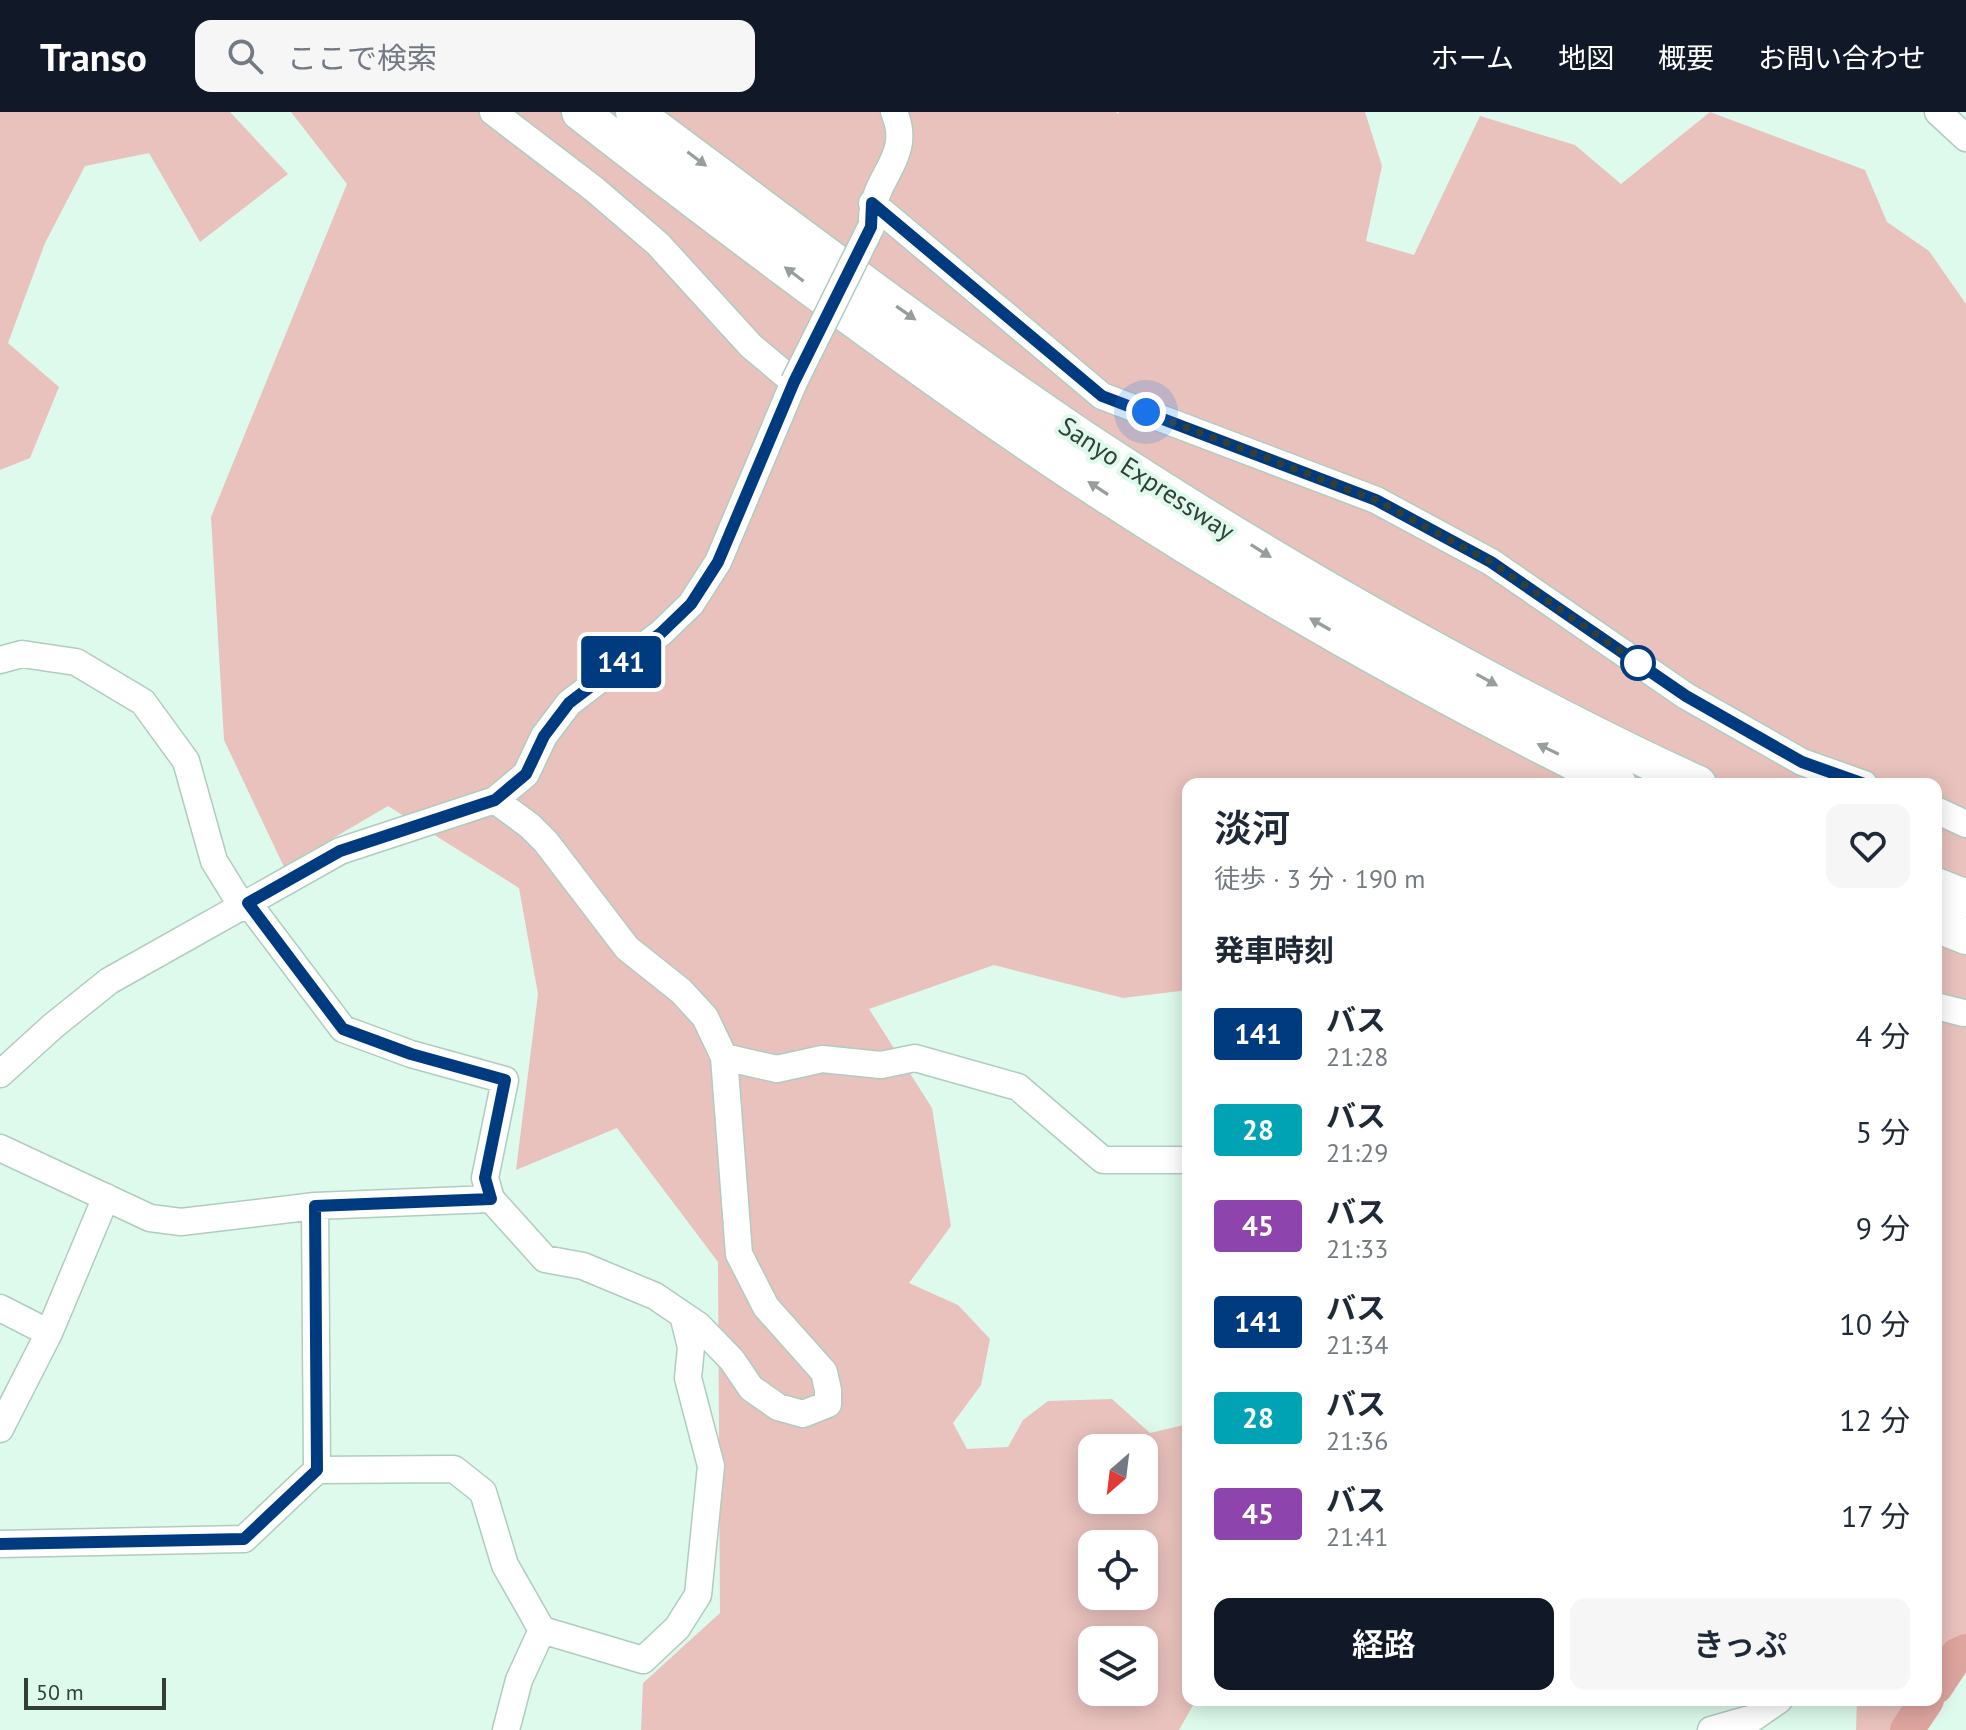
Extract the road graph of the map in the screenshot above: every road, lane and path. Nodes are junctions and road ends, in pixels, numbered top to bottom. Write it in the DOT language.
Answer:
graph roads {
  1 [pos="493,112"];
  2 [pos="580,112"];
  3 [pos="634,112"];
  4 [pos="894,112"];
  5 [pos="1938,112"];
  6 [pos="1966,138"];
  7 [pos="872,215"];
  8 [pos="794,382"];
  9 [pos="0,660"];
  10 [pos="1606,778"];
  11 [pos="1686,778"];
  12 [pos="1847,778"];
  13 [pos="495,800"];
  14 [pos="1942,813"];
  15 [pos="1966,824"];
  16 [pos="1942,888"];
  17 [pos="1966,898"];
  18 [pos="246,906"];
  19 [pos="1942,926"];
  20 [pos="1966,936"];
  21 [pos="1942,1007"];
  22 [pos="1965,1011"];
  23 [pos="724,1057"];
  24 [pos="0,1074"];
  25 [pos="0,1148"];
  26 [pos="1182,1160"];
  27 [pos="106,1197"];
  28 [pos="491,1199"];
  29 [pos="315,1206"];
  30 [pos="0,1308"];
  31 [pos="683,1315"];
  32 [pos="49,1333"];
  33 [pos="0,1429"];
  34 [pos="317,1470"];
  35 [pos="0,1544"];
  36 [pos="542,1630"];
  37 [pos="1770,1706"];
  38 [pos="506,1730"];
  39 [pos="1711,1730"];
  1 -- 8 [label="street"];
  10 -- 2 [label="highway, Sanyo Expressway, one-way"];
  3 -- 11 [label="highway, Sanyo Expressway, one-way"];
  4 -- 7 [label="street"];
  5 -- 6 [label="street"];
  7 -- 8 [label="street, bridge"];
  7 -- 12 [label="street"];
  8 -- 13 [label="street"];
  9 -- 18 [label="street"];
  13 -- 18 [label="street"];
  13 -- 23 [label="street"];
  14 -- 15 [label="street"];
  16 -- 17 [label="highway"];
  18 -- 24 [label="street"];
  18 -- 28 [label="street"];
  19 -- 20 [label="highway"];
  21 -- 22 [label="street"];
  23 -- 26 [label="street"];
  23 -- 31 [label="street"];
  25 -- 27 [label="street"];
  27 -- 29 [label="street"];
  27 -- 32 [label="street"];
  28 -- 29 [label="street"];
  28 -- 31 [label="street"];
  29 -- 34 [label="street"];
  30 -- 32 [label="street"];
  31 -- 36 [label="street"];
  32 -- 33 [label="street"];
  34 -- 35 [label="street"];
  34 -- 36 [label="street"];
  36 -- 38 [label="street"];
  37 -- 39 [label="street"];
}
